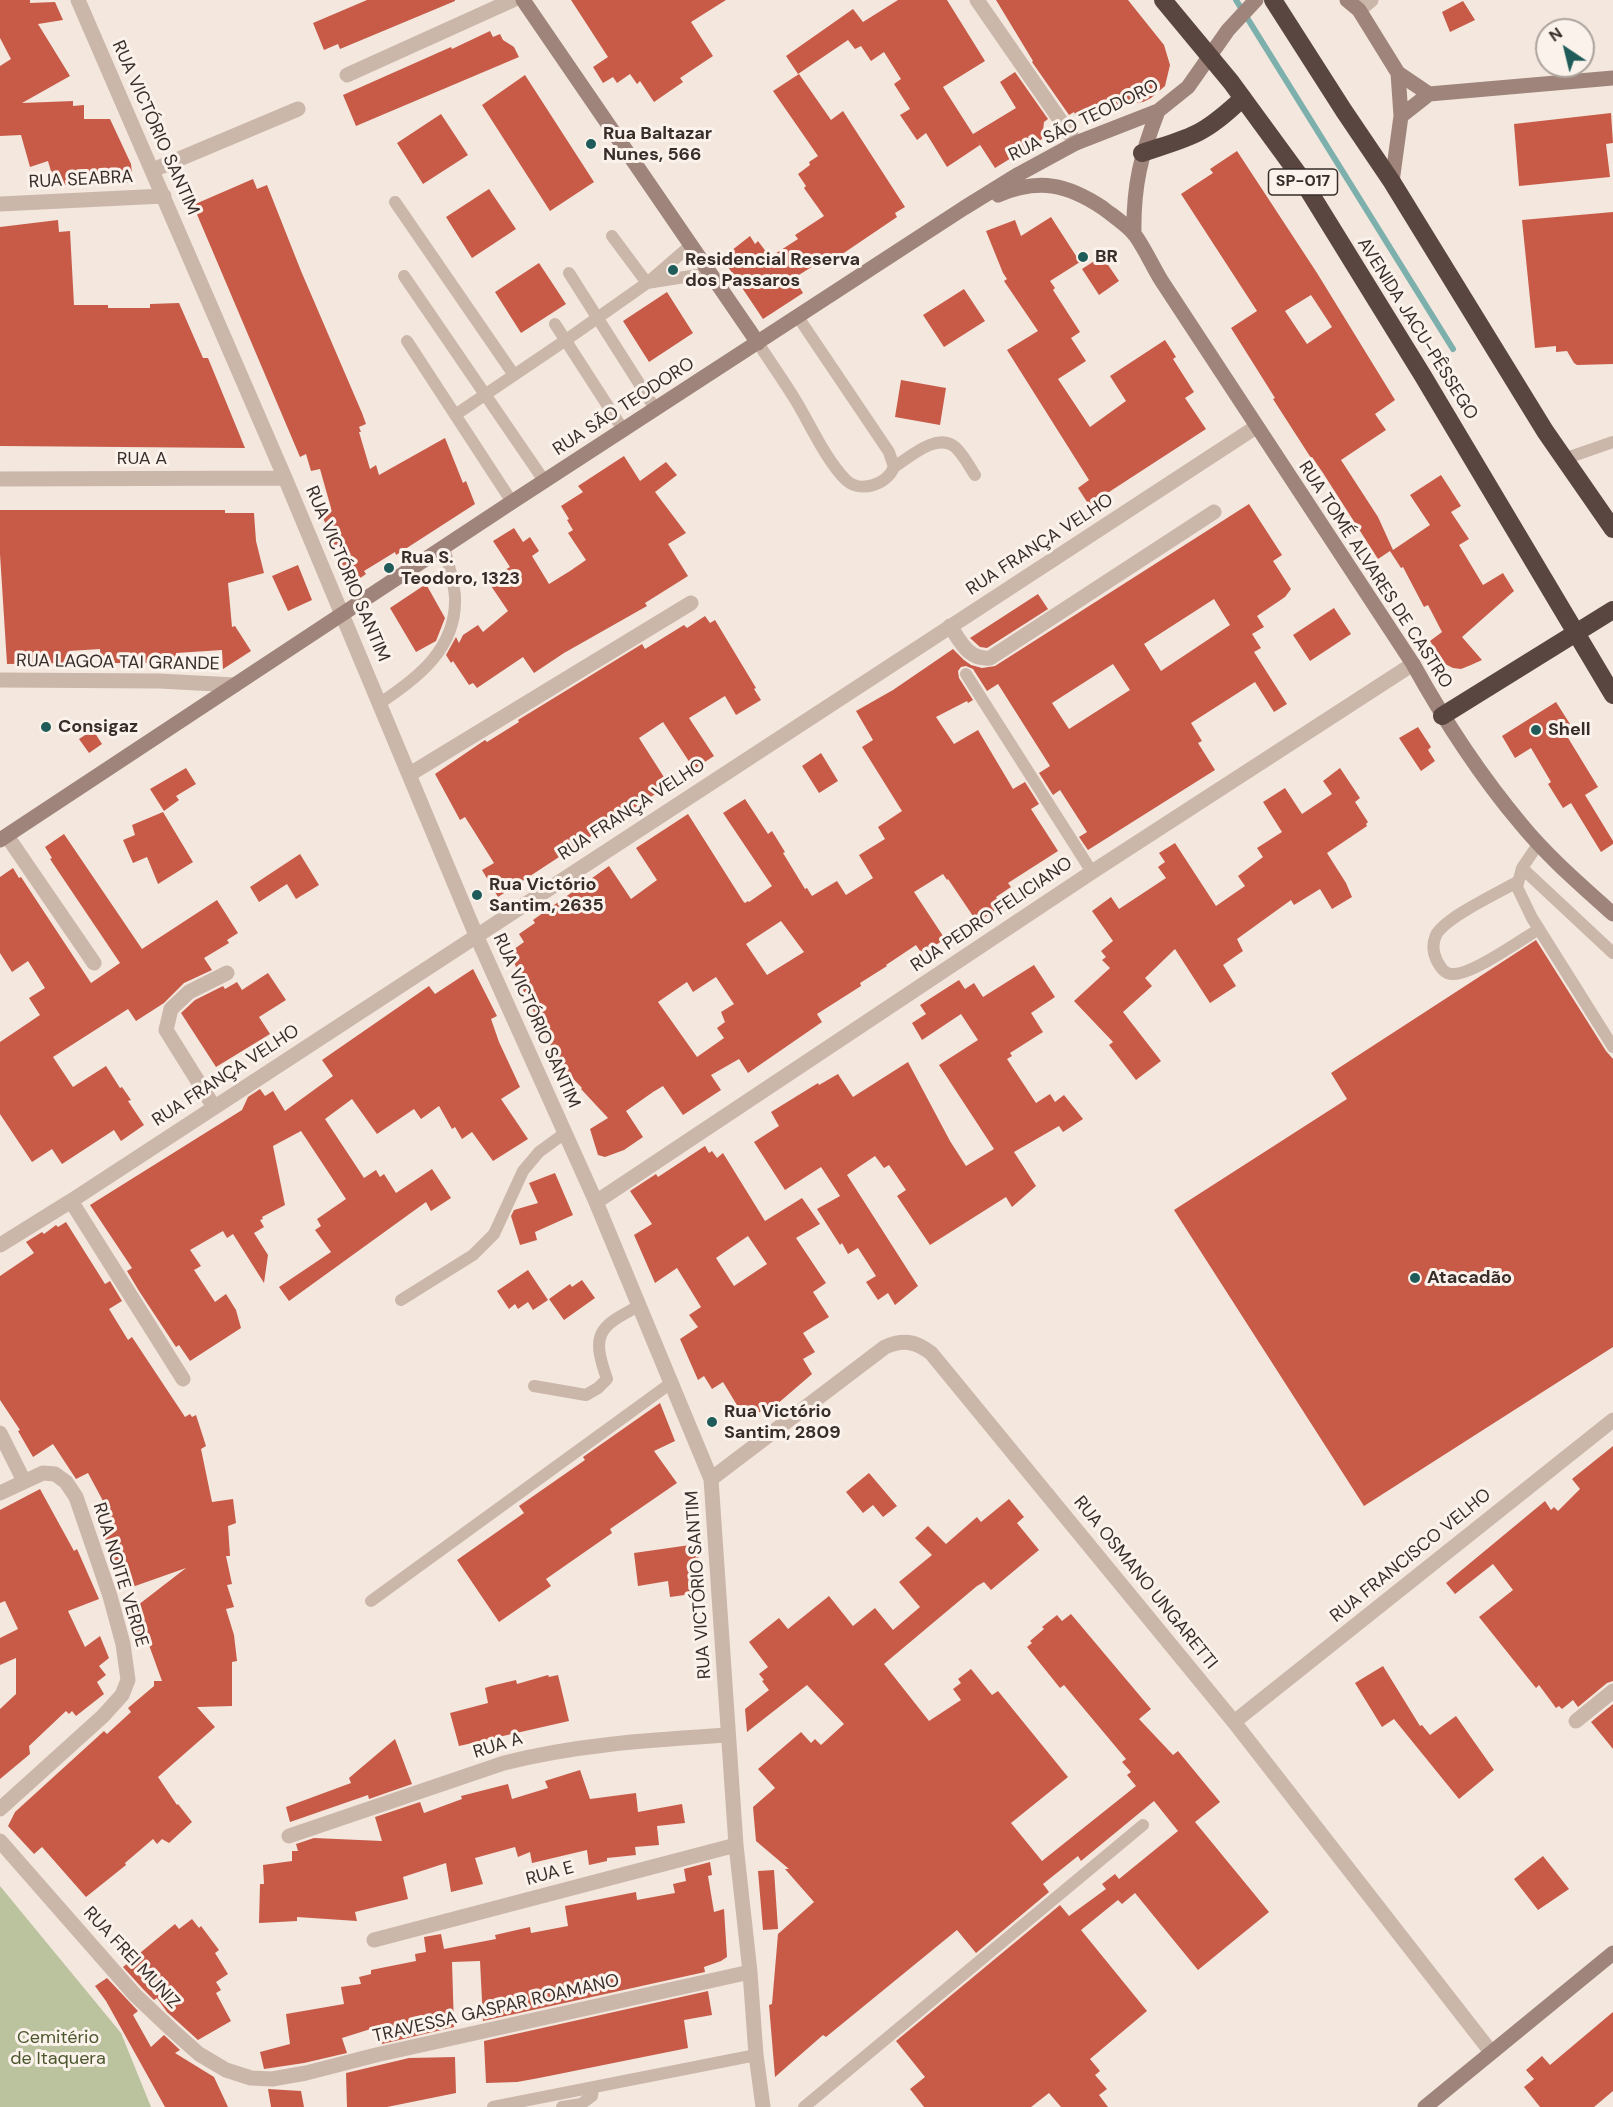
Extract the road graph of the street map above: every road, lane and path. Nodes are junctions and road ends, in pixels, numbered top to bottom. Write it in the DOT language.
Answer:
graph roads {
  1 [pos="78,0"];
  2 [pos="513,0"];
  3 [pos="523,0"];
  4 [pos="977,0"];
  5 [pos="1163,0"];
  6 [pos="1273,0"];
  7 [pos="1371,0"];
  8 [pos="1255,1"];
  9 [pos="1353,5"];
  10 [pos="1210,57"];
  11 [pos="1398,73"];
  12 [pos="347,75"];
  13 [pos="1613,78"];
  14 [pos="1429,94"];
  15 [pos="1243,98"];
  16 [pos="298,109"];
  17 [pos="1158,111"];
  18 [pos="1401,116"];
  19 [pos="1076,143"];
  20 [pos="1142,153"];
  21 [pos="153,170"];
  22 [pos="1392,182"];
  23 [pos="164,196"];
  24 [pos="395,202"];
  25 [pos="0,204"];
  26 [pos="964,208"];
  27 [pos="1134,234"];
  28 [pos="612,236"];
  29 [pos="691,245"];
  30 [pos="569,273"];
  31 [pos="710,273"];
  32 [pos="404,276"];
  33 [pos="647,283"];
  34 [pos="597,317"];
  35 [pos="798,317"];
  36 [pos="555,324"];
  37 [pos="566,340"];
  38 [pos="407,341"];
  39 [pos="758,343"];
  40 [pos="514,375"];
  41 [pos="485,393"];
  42 [pos="656,410"];
  43 [pos="455,415"];
  44 [pos="1256,427"];
  45 [pos="624,431"];
  46 [pos="1613,442"];
  47 [pos="1564,459"];
  48 [pos="894,466"];
  49 [pos="975,475"];
  50 [pos="285,478"];
  51 [pos="0,479"];
  52 [pos="545,482"];
  53 [pos="512,502"];
  54 [pos="1605,508"];
  55 [pos="1214,512"];
  56 [pos="1613,529"];
  57 [pos="444,546"];
  58 [pos="691,603"];
  59 [pos="1613,610"];
  60 [pos="342,614"];
  61 [pos="950,626"];
  62 [pos="1576,634"];
  63 [pos="1413,664"];
  64 [pos="966,674"];
  65 [pos="0,680"];
  66 [pos="235,685"];
  67 [pos="1613,694"];
  68 [pos="380,703"];
  69 [pos="1442,716"];
  70 [pos="410,774"];
  71 [pos="3,838"];
  72 [pos="1539,843"];
  73 [pos="1522,868"];
  74 [pos="1092,872"];
  75 [pos="1517,882"];
  76 [pos="1613,914"];
  77 [pos="1539,929"];
  78 [pos="476,935"];
  79 [pos="1613,953"];
  80 [pos="94,963"];
  81 [pos="227,972"];
  82 [pos="1613,1047"];
  83 [pos="214,1107"];
  84 [pos="565,1133"];
  85 [pos="71,1201"];
  86 [pos="596,1203"];
  87 [pos="0,1245"];
  88 [pos="401,1300"];
  89 [pos="639,1306"];
  90 [pos="183,1380"];
  91 [pos="671,1383"];
  92 [pos="534,1386"];
  93 [pos="1613,1420"];
  94 [pos="0,1433"];
  95 [pos="711,1479"];
  96 [pos="24,1481"];
  97 [pos="0,1493"];
  98 [pos="371,1601"];
  99 [pos="1613,1691"];
  100 [pos="1576,1721"];
  101 [pos="1234,1722"];
  102 [pos="728,1735"];
  103 [pos="0,1809"];
  104 [pos="1143,1825"];
  105 [pos="289,1836"];
  106 [pos="0,1840"];
  107 [pos="736,1845"];
  108 [pos="374,1940"];
  109 [pos="1613,1953"];
  110 [pos="750,1972"];
  111 [pos="1491,2052"];
  112 [pos="756,2055"];
  113 [pos="250,2078"];
  114 [pos="593,2087"];
  115 [pos="493,2107"];
  116 [pos="562,2107"];
  117 [pos="763,2107"];
  118 [pos="804,2107"];
  119 [pos="1425,2107"];
  1 -- 21 [label="street, RUA VICTÓRIO SANTIM"];
  2 -- 12 [label="street"];
  3 -- 29 [label="main road"];
  4 -- 19 [label="street"];
  5 -- 10 [label="highway, AVENIDA JACU-PÊSSEGO / SP-017"];
  6 -- 22 [label="highway"];
  7 -- 9 [label="street"];
  8 -- 10 [label="main road, RUA SÃO TEODORO"];
  9 -- 11 [label="main road"];
  10 -- 15 [label="highway, AVENIDA JACU-PÊSSEGO / SP-017"];
  10 -- 17 [label="main road, RUA SÃO TEODORO"];
  11 -- 14 [label="main road"];
  11 -- 18 [label="main road"];
  13 -- 14 [label="main road"];
  14 -- 18 [label="main road"];
  15 -- 20 [label="highway"];
  15 -- 62 [label="highway, AVENIDA JACU-PÊSSEGO / SP-017"];
  16 -- 21 [label="street"];
  17 -- 19 [label="main road, RUA SÃO TEODORO"];
  17 -- 20 [label="main road"];
  18 -- 22 [label="main road"];
  19 -- 26 [label="main road, RUA SÃO TEODORO"];
  20 -- 27 [label="main road"];
  21 -- 23 [label="street, RUA VICTÓRIO SANTIM"];
  22 -- 47 [label="highway"];
  23 -- 25 [label="street, RUA SEABRA"];
  23 -- 50 [label="street, RUA VICTÓRIO SANTIM"];
  24 -- 40 [label="lane"];
  26 -- 27 [label="main road, RUA TOMÉ ALVARES DE CASTRO"];
  26 -- 35 [label="main road, RUA SÃO TEODORO"];
  27 -- 44 [label="main road, RUA TOMÉ ALVARES DE CASTRO"];
  28 -- 33 [label="lane"];
  29 -- 31 [label="main road"];
  29 -- 33 [label="lane"];
  30 -- 34 [label="lane"];
  31 -- 33 [label="lane"];
  31 -- 39 [label="main road"];
  32 -- 41 [label="lane"];
  33 -- 34 [label="lane"];
  34 -- 37 [label="lane"];
  34 -- 42 [label="lane"];
  35 -- 39 [label="main road, RUA SÃO TEODORO"];
  35 -- 48 [label="lane"];
  36 -- 37 [label="lane"];
  37 -- 40 [label="lane"];
  37 -- 45 [label="lane"];
  38 -- 43 [label="lane"];
  39 -- 42 [label="main road, RUA SÃO TEODORO"];
  39 -- 48 [label="lane"];
  40 -- 41 [label="lane"];
  41 -- 43 [label="lane"];
  41 -- 52 [label="lane"];
  42 -- 45 [label="main road, RUA SÃO TEODORO"];
  43 -- 53 [label="lane"];
  44 -- 61 [label="street, RUA FRANÇA VELHO"];
  44 -- 63 [label="main road, RUA TOMÉ ALVARES DE CASTRO"];
  45 -- 52 [label="main road, RUA SÃO TEODORO"];
  46 -- 47 [label="lane"];
  47 -- 54 [label="highway"];
  48 -- 49 [label="lane"];
  50 -- 51 [label="street, RUA A"];
  50 -- 60 [label="street, RUA VICTÓRIO SANTIM"];
  52 -- 53 [label="main road, RUA SÃO TEODORO"];
  53 -- 57 [label="main road, RUA SÃO TEODORO"];
  54 -- 56 [label="highway"];
  55 -- 61 [label="street"];
  57 -- 60 [label="main road, RUA SÃO TEODORO"];
  57 -- 68 [label="lane"];
  58 -- 70 [label="street"];
  59 -- 62 [label="highway"];
  60 -- 66 [label="main road, RUA SÃO TEODORO"];
  60 -- 68 [label="street, RUA VICTÓRIO SANTIM"];
  61 -- 78 [label="street, RUA FRANÇA VELHO"];
  62 -- 67 [label="highway, AVENIDA JACU-PÊSSEGO / SP-017"];
  62 -- 69 [label="highway"];
  63 -- 69 [label="main road, RUA TOMÉ ALVARES DE CASTRO"];
  63 -- 74 [label="street, RUA PEDRO FELICIANO"];
  64 -- 74 [label="lane"];
  65 -- 66 [label="street, RUA LAGOA TAI GRANDE"];
  66 -- 71 [label="main road, RUA SÃO TEODORO"];
  68 -- 70 [label="street, RUA VICTÓRIO SANTIM"];
  69 -- 72 [label="main road, RUA TOMÉ ALVARES DE CASTRO"];
  70 -- 78 [label="street, RUA VICTÓRIO SANTIM"];
  71 -- 80 [label="street"];
  72 -- 73 [label="lane"];
  72 -- 76 [label="main road, RUA TOMÉ ALVARES DE CASTRO"];
  73 -- 75 [label="lane"];
  73 -- 79 [label="lane"];
  74 -- 86 [label="street, RUA PEDRO FELICIANO"];
  75 -- 77 [label="lane"];
  75 -- 77 [label="lane"];
  77 -- 82 [label="lane"];
  78 -- 83 [label="street, RUA FRANÇA VELHO"];
  78 -- 84 [label="street, RUA VICTÓRIO SANTIM"];
  81 -- 83 [label="street"];
  83 -- 85 [label="street, RUA FRANÇA VELHO"];
  84 -- 86 [label="street, RUA VICTÓRIO SANTIM"];
  84 -- 88 [label="lane"];
  85 -- 87 [label="street, RUA FRANÇA VELHO"];
  85 -- 90 [label="street"];
  86 -- 89 [label="street, RUA VICTÓRIO SANTIM"];
  89 -- 91 [label="street, RUA VICTÓRIO SANTIM"];
  89 -- 92 [label="lane"];
  91 -- 95 [label="street, RUA VICTÓRIO SANTIM"];
  91 -- 98 [label="lane"];
  93 -- 101 [label="street, RUA FRANCISCO VELHO"];
  94 -- 96 [label="street"];
  95 -- 101 [label="street, RUA OSMANO UNGARETTI"];
  95 -- 102 [label="street, RUA VICTÓRIO SANTIM"];
  96 -- 97 [label="street, RUA NOITE VERDE"];
  96 -- 103 [label="street, RUA NOITE VERDE"];
  99 -- 100 [label="street"];
  101 -- 111 [label="street, RUA OSMANO UNGARETTI"];
  102 -- 105 [label="street, RUA A"];
  102 -- 107 [label="street, RUA VICTÓRIO SANTIM"];
  104 -- 118 [label="lane"];
  106 -- 113 [label="street, RUA FREI MUNIZ"];
  107 -- 108 [label="street, RUA E"];
  107 -- 110 [label="street, RUA VICTÓRIO SANTIM"];
  109 -- 111 [label="main road"];
  110 -- 112 [label="street, RUA VICTÓRIO SANTIM"];
  110 -- 113 [label="street, TRAVESSA GASPAR ROAMANO"];
  111 -- 119 [label="main road"];
  112 -- 114 [label="lane"];
  112 -- 117 [label="street, RUA VICTÓRIO SANTIM"];
  114 -- 115 [label="lane"];
  114 -- 116 [label="lane"];
}
